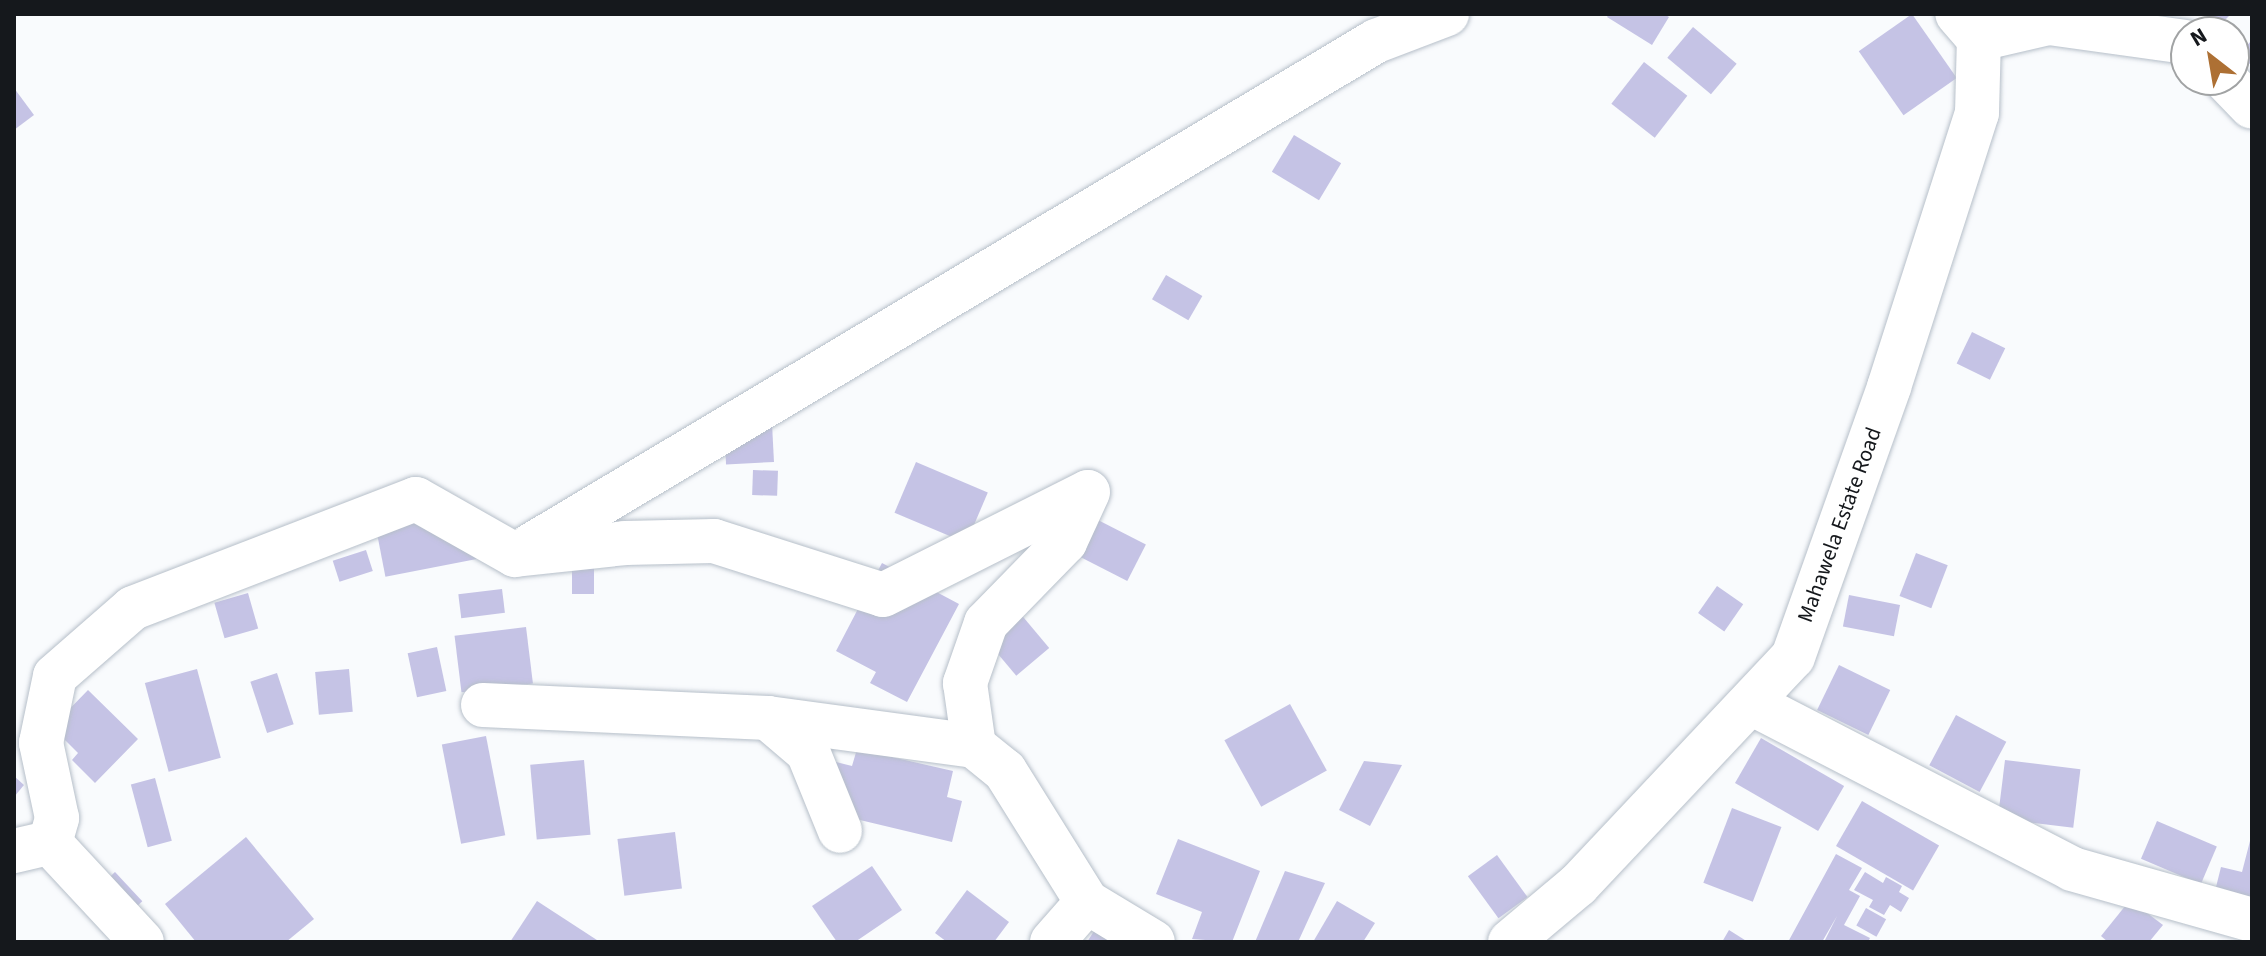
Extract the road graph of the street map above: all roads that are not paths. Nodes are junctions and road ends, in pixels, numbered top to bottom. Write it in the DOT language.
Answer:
graph roads {
  1 [pos="1447,14"];
  2 [pos="1968,26"];
  3 [pos="2170,40"];
  4 [pos="515,555"];
  5 [pos="1751,703"];
  6 [pos="483,705"];
  7 [pos="768,718"];
  8 [pos="974,746"];
  9 [pos="840,831"];
  10 [pos="32,847"];
  11 [pos="1087,902"];
  12 [pos="2252,920"];
  13 [pos="142,942"];
  14 [pos="1052,942"];
  15 [pos="1153,942"];
  16 [pos="1510,942"];
  1 -- 4 [label="street"];
  2 -- 3 [label="street"];
  2 -- 5 [label="street, Mahawela Estate Road"];
  4 -- 8 [label="street"];
  4 -- 10 [label="street"];
  5 -- 12 [label="street"];
  5 -- 16 [label="street, Mahawela Estate Road"];
  6 -- 7 [label="street"];
  7 -- 8 [label="street"];
  7 -- 9 [label="street"];
  8 -- 11 [label="street"];
  10 -- 13 [label="street"];
  11 -- 14 [label="street"];
  11 -- 15 [label="street"];
}
